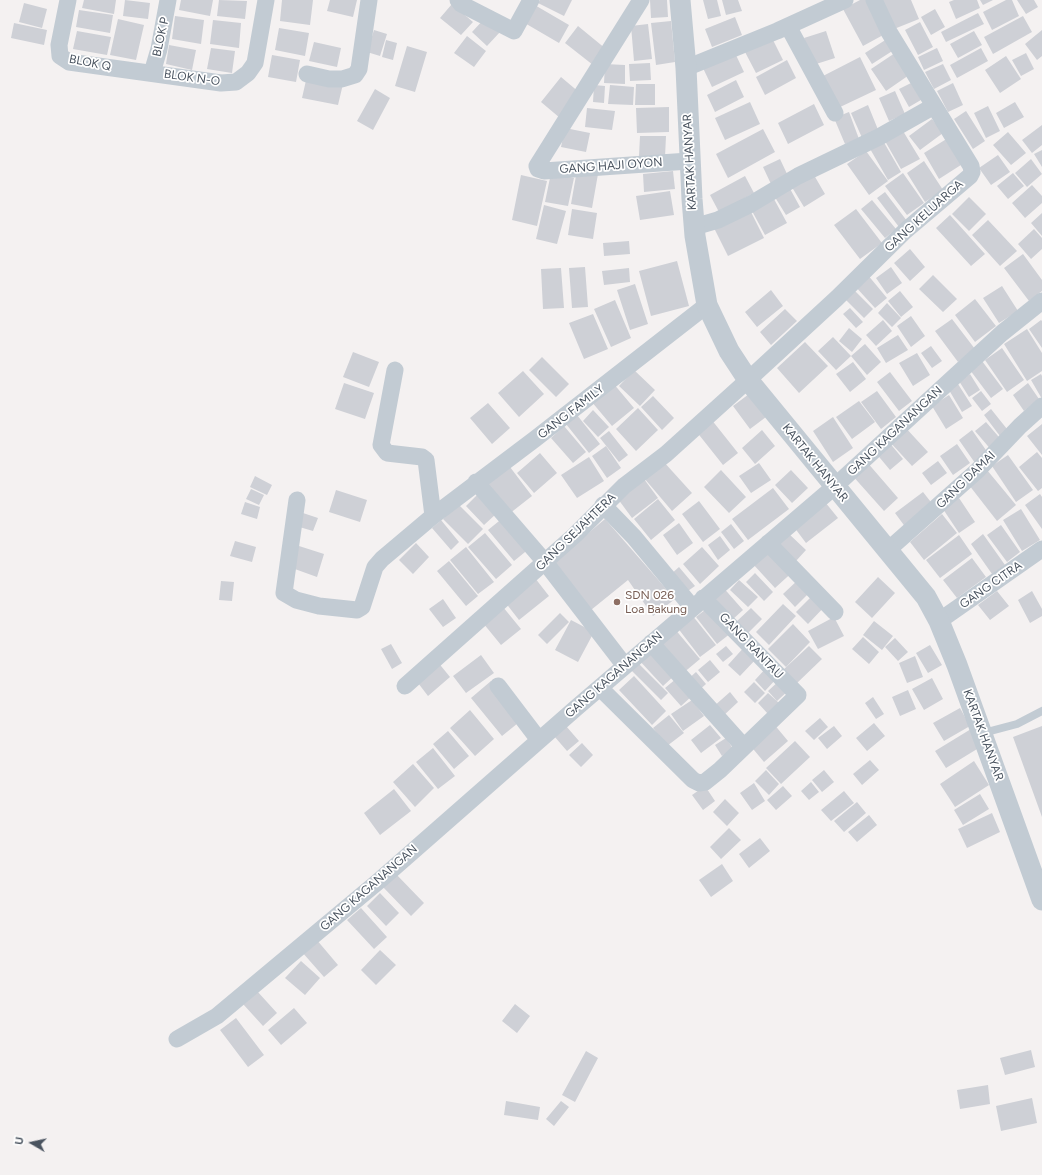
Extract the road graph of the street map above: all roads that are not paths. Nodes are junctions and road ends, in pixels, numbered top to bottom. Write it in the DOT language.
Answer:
graph roads {
  1 [pos="68,0"];
  2 [pos="168,0"];
  3 [pos="266,0"];
  4 [pos="369,0"];
  5 [pos="458,0"];
  6 [pos="531,0"];
  7 [pos="641,0"];
  8 [pos="680,0"];
  9 [pos="844,0"];
  10 [pos="874,0"];
  11 [pos="788,26"];
  12 [pos="686,68"];
  13 [pos="152,73"];
  14 [pos="307,74"];
  15 [pos="934,106"];
  16 [pos="835,113"];
  17 [pos="689,161"];
  18 [pos="694,227"];
  19 [pos="1042,300"];
  20 [pos="707,305"];
  21 [pos="395,370"];
  22 [pos="748,380"];
  23 [pos="1042,406"];
  24 [pos="476,482"];
  25 [pos="834,487"];
  26 [pos="297,500"];
  27 [pos="603,505"];
  28 [pos="433,516"];
  29 [pos="768,543"];
  30 [pos="1042,549"];
  31 [pos="888,550"];
  32 [pos="545,562"];
  33 [pos="698,602"];
  34 [pos="835,612"];
  35 [pos="939,620"];
  36 [pos="651,643"];
  37 [pos="625,666"];
  38 [pos="405,686"];
  39 [pos="498,686"];
  40 [pos="600,688"];
  41 [pos="1042,711"];
  42 [pos="982,733"];
  43 [pos="539,740"];
  44 [pos="744,747"];
  45 [pos="1042,900"];
  46 [pos="177,1039"];
  1 -- 13 [label="street, BLOK Q"];
  2 -- 13 [label="street, BLOK P"];
  3 -- 13 [label="street, BLOK N-O"];
  4 -- 14 [label="street"];
  5 -- 6 [label="street"];
  7 -- 17 [label="street, GANG HAJI OYON"];
  8 -- 12 [label="street, KARTAK HANYAR"];
  9 -- 11 [label="street"];
  10 -- 15 [label="street, GANG KELUARGA"];
  11 -- 12 [label="street"];
  11 -- 16 [label="street"];
  12 -- 17 [label="street, KARTAK HANYAR"];
  15 -- 18 [label="street"];
  15 -- 22 [label="street, GANG KELUARGA"];
  17 -- 18 [label="street, KARTAK HANYAR"];
  18 -- 20 [label="street, KARTAK HANYAR"];
  19 -- 25 [label="street, GANG KAGANANGAN"];
  20 -- 22 [label="street, KARTAK HANYAR"];
  20 -- 24 [label="street, GANG FAMILY"];
  21 -- 28 [label="street"];
  22 -- 25 [label="street, KARTAK HANYAR"];
  22 -- 27 [label="street, GANG SEJAHTERA"];
  23 -- 31 [label="street, GANG DAMAI"];
  24 -- 28 [label="street, GANG FAMILY"];
  24 -- 32 [label="street"];
  25 -- 29 [label="street, GANG KAGANANGAN"];
  25 -- 31 [label="street, KARTAK HANYAR"];
  26 -- 28 [label="street, GANG FAMILY"];
  27 -- 32 [label="street, GANG SEJAHTERA"];
  27 -- 33 [label="street, GANG RANTAU"];
  29 -- 33 [label="street, GANG KAGANANGAN"];
  29 -- 34 [label="street"];
  30 -- 35 [label="street, GANG CITRA"];
  31 -- 35 [label="street, KARTAK HANYAR"];
  32 -- 37 [label="street"];
  32 -- 38 [label="street, GANG SEJAHTERA"];
  33 -- 36 [label="street, GANG KAGANANGAN"];
  33 -- 44 [label="street, GANG RANTAU"];
  35 -- 42 [label="street, KARTAK HANYAR"];
  36 -- 37 [label="street, GANG KAGANANGAN"];
  36 -- 44 [label="street"];
  37 -- 40 [label="street, GANG KAGANANGAN"];
  39 -- 43 [label="street"];
  40 -- 43 [label="street, GANG KAGANANGAN"];
  40 -- 44 [label="street"];
  41 -- 42 [label="lane"];
  42 -- 45 [label="street, KARTAK HANYAR"];
  43 -- 46 [label="street, GANG KAGANANGAN"];
}
